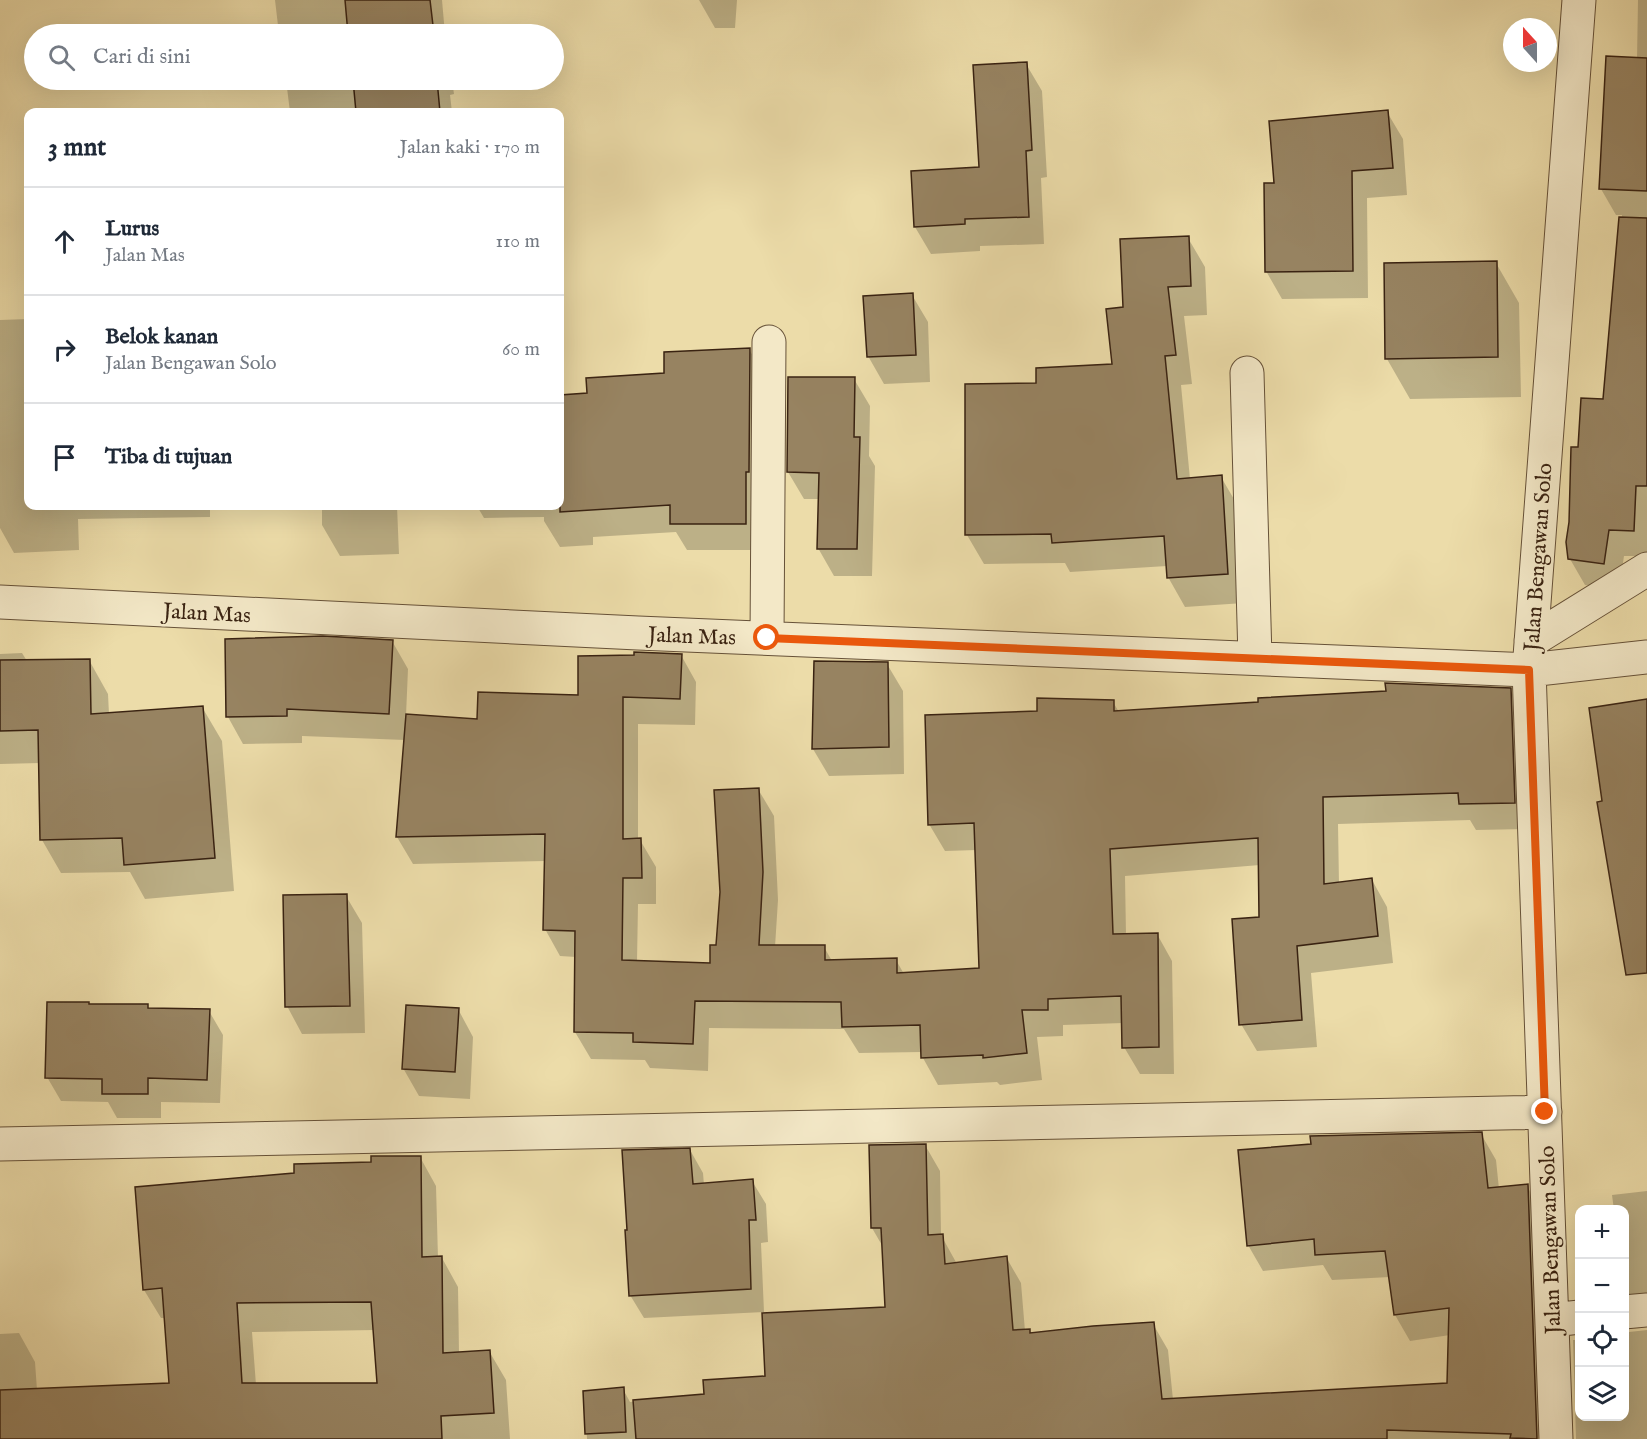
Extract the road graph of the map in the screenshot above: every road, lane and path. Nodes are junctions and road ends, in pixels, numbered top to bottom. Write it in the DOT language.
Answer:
graph roads {
  1 [pos="1580,0"];
  2 [pos="770,342"];
  3 [pos="1247,374"];
  4 [pos="1647,569"];
  5 [pos="0,603"];
  6 [pos="767,638"];
  7 [pos="1530,656"];
  8 [pos="1647,657"];
  9 [pos="1255,658"];
  10 [pos="1545,1112"];
  11 [pos="0,1144"];
  12 [pos="1647,1310"];
  13 [pos="1629,1312"];
  14 [pos="1566,1318"];
  15 [pos="1556,1439"];
  1 -- 7 [label="street, Jalan Bengawan Solo"];
  2 -- 6 [label="street"];
  3 -- 9 [label="street"];
  4 -- 7 [label="street"];
  5 -- 6 [label="street, Jalan Mas"];
  6 -- 9 [label="street, Jalan Mas"];
  7 -- 8 [label="street, Jalan Mas"];
  7 -- 9 [label="street, Jalan Mas"];
  7 -- 10 [label="street, Jalan Bengawan Solo"];
  10 -- 11 [label="street"];
  10 -- 14 [label="street, Jalan Bengawan Solo"];
  12 -- 13 [label="street"];
  14 -- 15 [label="street, Jalan Bengawan Solo"];
}
